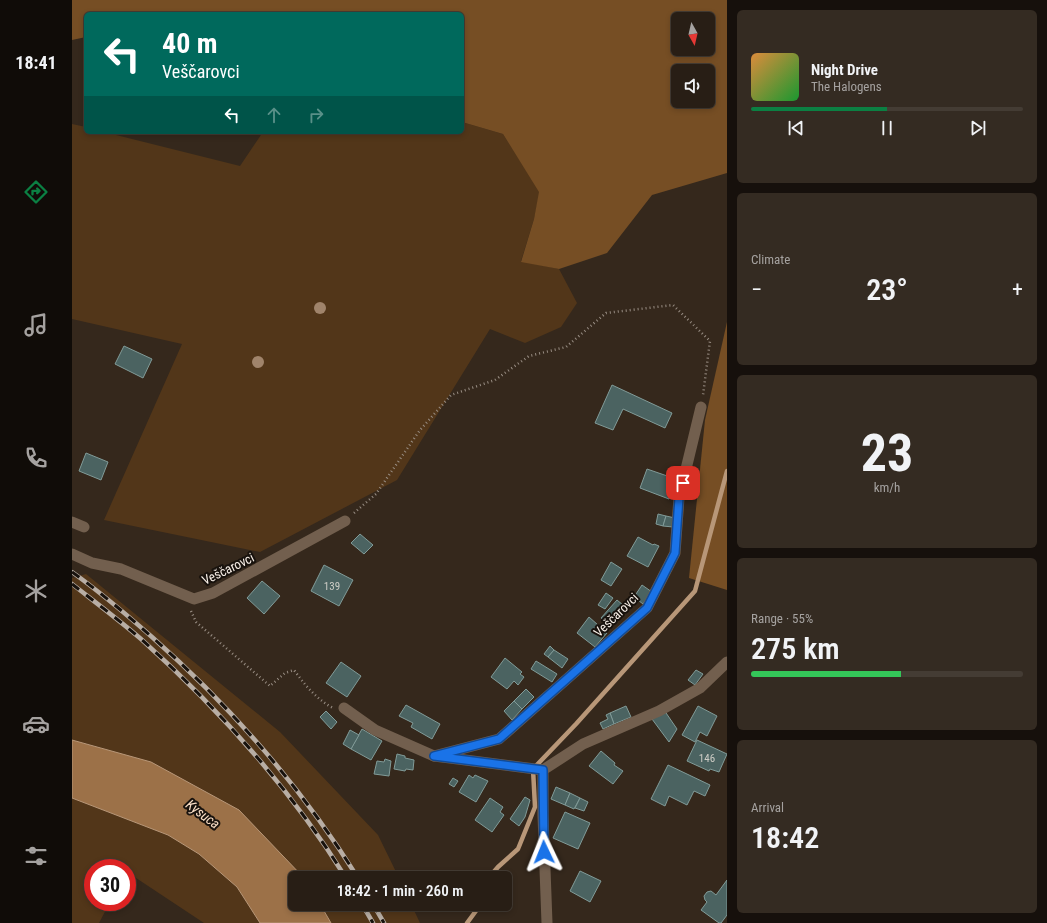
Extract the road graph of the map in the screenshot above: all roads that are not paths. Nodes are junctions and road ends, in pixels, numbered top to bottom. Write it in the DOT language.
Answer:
graph roads {
  1 [pos="701,407"];
  2 [pos="345,521"];
  3 [pos="72,522"];
  4 [pos="84,527"];
  5 [pos="72,554"];
  6 [pos="727,662"];
  7 [pos="344,708"];
  8 [pos="434,756"];
  9 [pos="543,770"];
  10 [pos="547,923"];
  1 -- 8 [label="street, Veščarovci"];
  2 -- 5 [label="street, Veščarovci"];
  3 -- 4 [label="street"];
  6 -- 9 [label="street"];
  7 -- 8 [label="street"];
  8 -- 9 [label="street"];
  9 -- 10 [label="street"];
}
